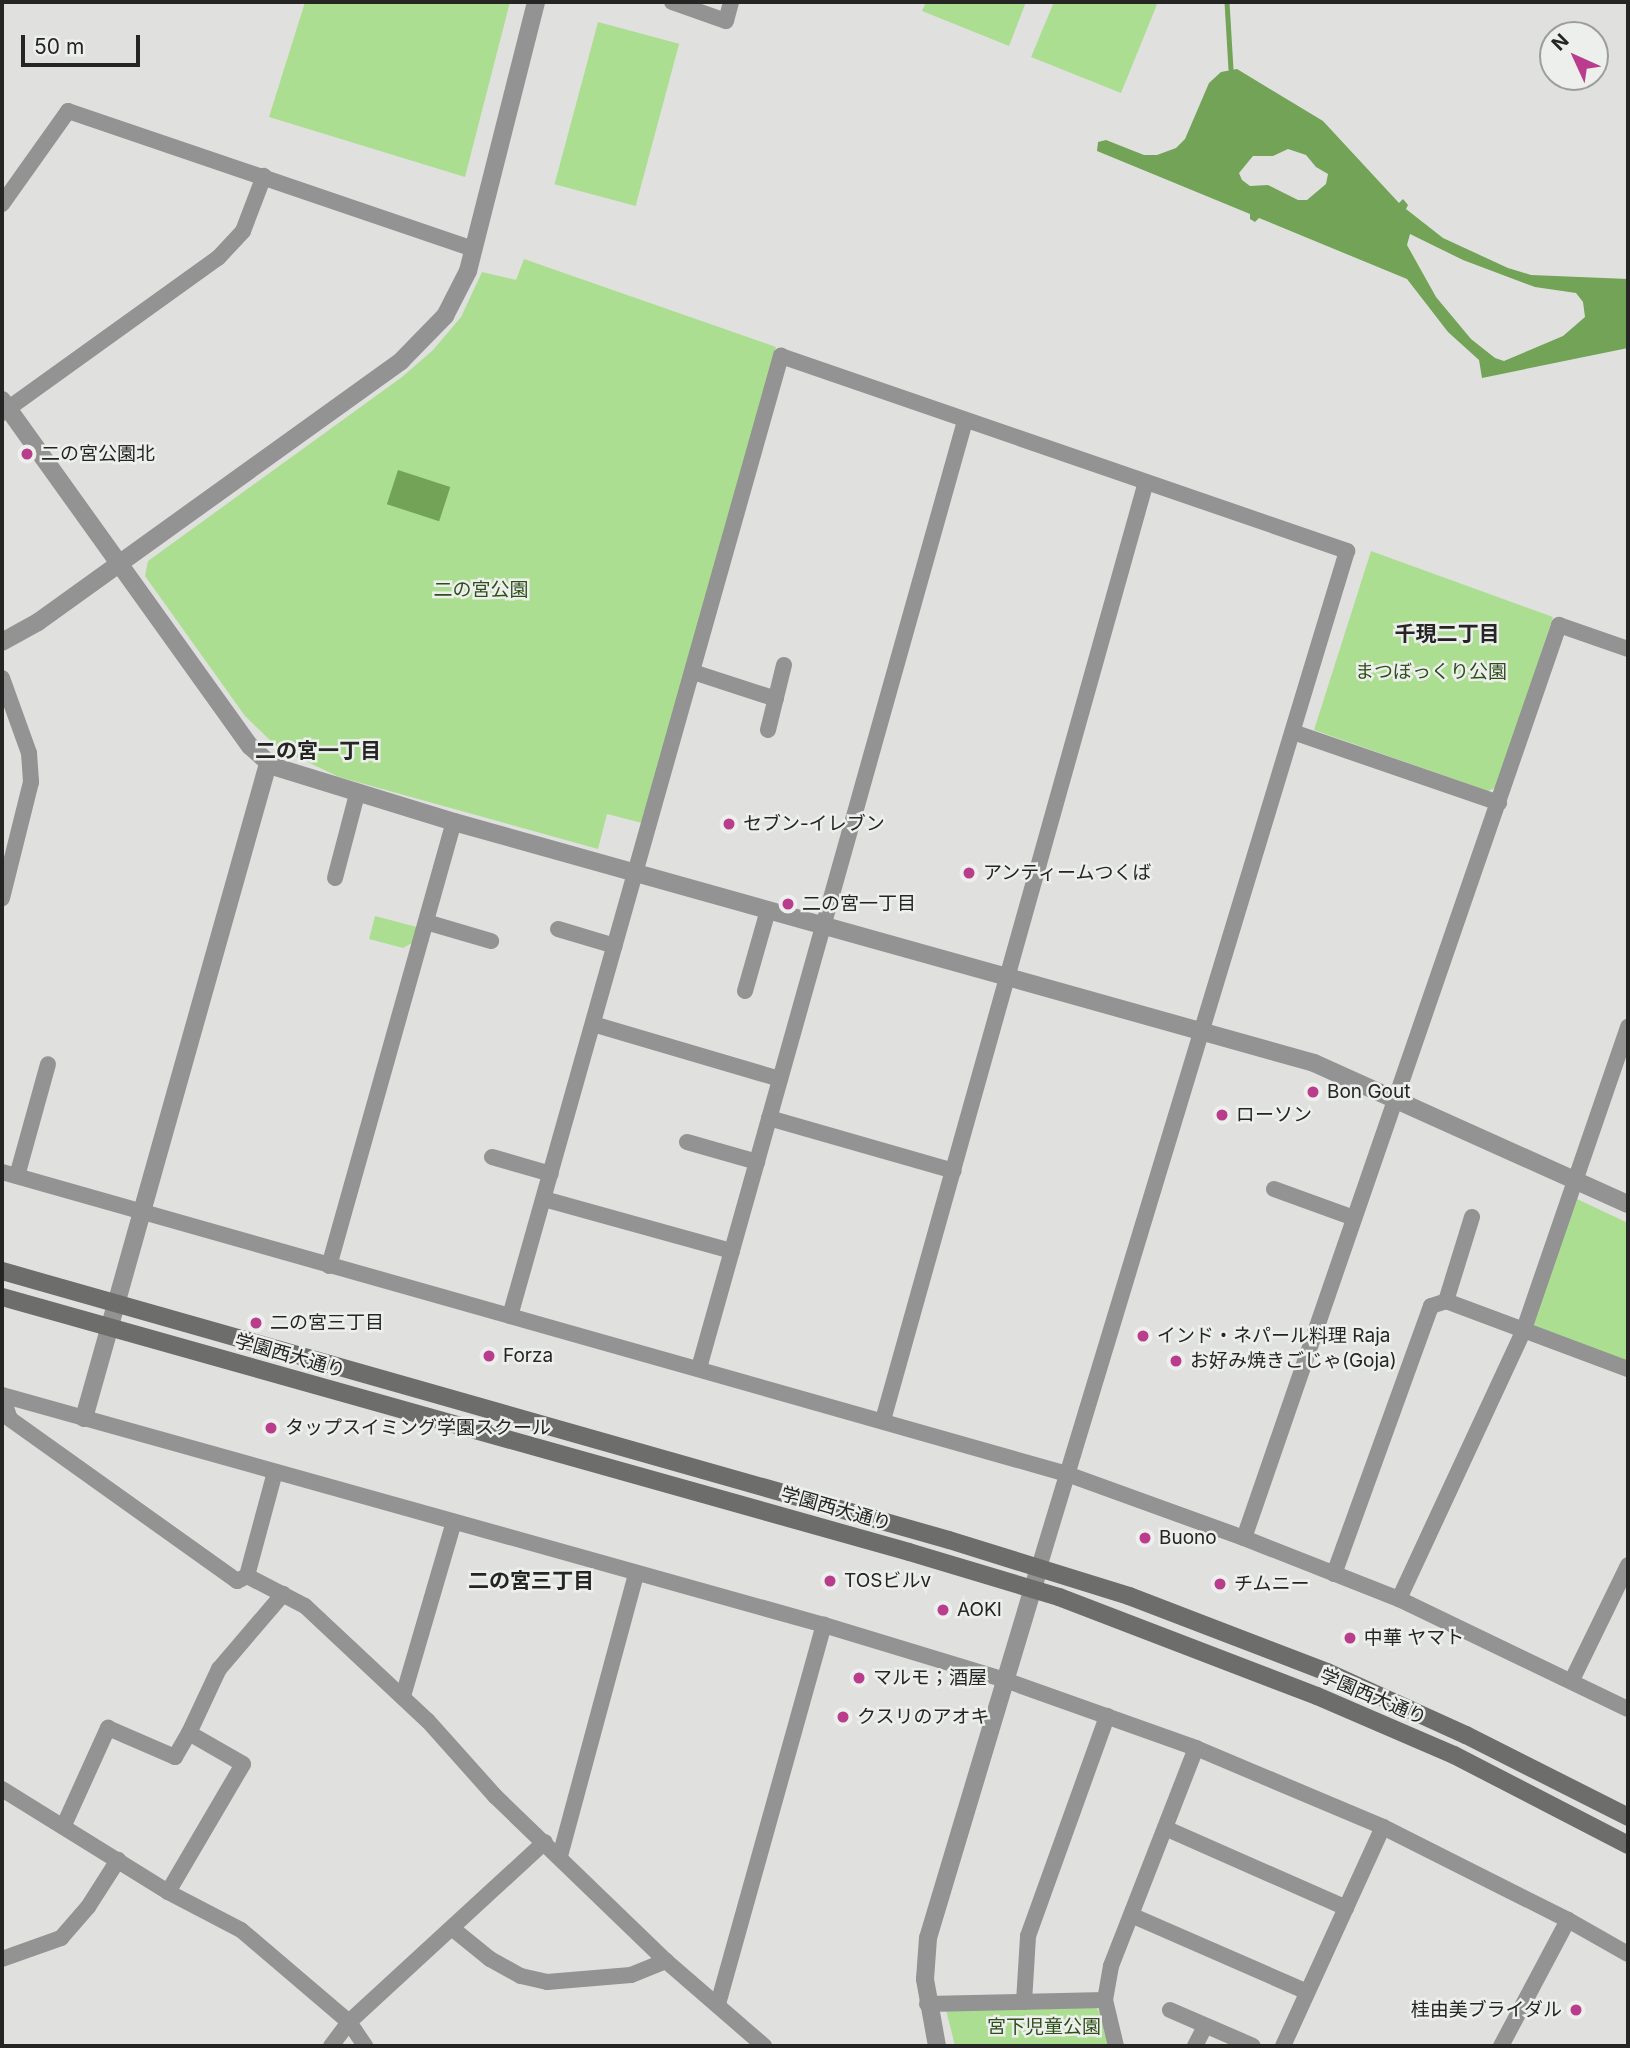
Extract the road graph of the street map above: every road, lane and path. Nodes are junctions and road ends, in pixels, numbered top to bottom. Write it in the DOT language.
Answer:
graph roads {
  1 [pos="536,2"];
  2 [pos="672,2"];
  3 [pos="731,2"];
  4 [pos="264,176"];
  5 [pos="2,204"];
  6 [pos="474,249"];
  7 [pos="4,407"];
  8 [pos="965,421"];
  9 [pos="1146,482"];
  10 [pos="119,563"];
  11 [pos="2,642"];
  12 [pos="1628,649"];
  13 [pos="785,665"];
  14 [pos="693,672"];
  15 [pos="2,678"];
  16 [pos="776,699"];
  17 [pos="768,730"];
  18 [pos="1293,732"];
  19 [pos="268,764"];
  20 [pos="357,794"];
  21 [pos="1499,803"];
  22 [pos="454,822"];
  23 [pos="636,873"];
  24 [pos="335,878"];
  25 [pos="2,898"];
  26 [pos="768,910"];
  27 [pos="426,922"];
  28 [pos="823,926"];
  29 [pos="558,929"];
  30 [pos="491,941"];
  31 [pos="615,946"];
  32 [pos="1007,977"];
  33 [pos="745,990"];
  34 [pos="593,1024"];
  35 [pos="1628,1027"];
  36 [pos="1203,1031"];
  37 [pos="48,1064"];
  38 [pos="780,1079"];
  39 [pos="1396,1098"];
  40 [pos="769,1118"];
  41 [pos="687,1142"];
  42 [pos="492,1157"];
  43 [pos="757,1162"];
  44 [pos="954,1171"];
  45 [pos="9,1174"];
  46 [pos="551,1174"];
  47 [pos="1575,1180"];
  48 [pos="1274,1189"];
  49 [pos="544,1199"];
  50 [pos="1628,1204"];
  51 [pos="142,1212"];
  52 [pos="1472,1217"];
  53 [pos="1354,1218"];
  54 [pos="732,1251"];
  55 [pos="329,1266"];
  56 [pos="2,1271"];
  57 [pos="2,1297"];
  58 [pos="1446,1301"];
  59 [pos="117,1304"];
  60 [pos="510,1316"];
  61 [pos="110,1327"];
  62 [pos="1523,1332"];
  63 [pos="699,1368"];
  64 [pos="1628,1369"];
  65 [pos="2,1396"];
  66 [pos="84,1418"];
  67 [pos="883,1420"];
  68 [pos="275,1472"];
  69 [pos="1067,1475"];
  70 [pos="454,1522"];
  71 [pos="1244,1538"];
  72 [pos="1628,1565"];
  73 [pos="1039,1567"];
  74 [pos="636,1574"];
  75 [pos="1334,1574"];
  76 [pos="247,1576"];
  77 [pos="1032,1588"];
  78 [pos="283,1594"];
  79 [pos="1399,1599"];
  80 [pos="824,1625"];
  81 [pos="1572,1679"];
  82 [pos="1005,1680"];
  83 [pos="403,1696"];
  84 [pos="1628,1709"];
  85 [pos="1107,1716"];
  86 [pos="189,1732"];
  87 [pos="1196,1748"];
  88 [pos="2,1789"];
  89 [pos="1628,1817"];
  90 [pos="64,1825"];
  91 [pos="1383,1827"];
  92 [pos="1165,1828"];
  93 [pos="545,1842"];
  94 [pos="1628,1845"];
  95 [pos="560,1856"];
  96 [pos="118,1860"];
  97 [pos="168,1892"];
  98 [pos="1346,1908"];
  99 [pos="1131,1915"];
  100 [pos="1568,1920"];
  101 [pos="453,1929"];
  102 [pos="1628,1954"];
  103 [pos="2,1959"];
  104 [pos="666,1961"];
  105 [pos="1307,1992"];
  106 [pos="1105,2000"];
  107 [pos="1024,2002"];
  108 [pos="718,2004"];
  109 [pos="927,2004"];
  110 [pos="1170,2010"];
  111 [pos="349,2022"];
  112 [pos="1205,2025"];
  113 [pos="331,2046"];
  114 [pos="365,2046"];
  115 [pos="764,2046"];
  116 [pos="937,2046"];
  117 [pos="1116,2046"];
  118 [pos="1195,2046"];
  119 [pos="1253,2046"];
  120 [pos="1283,2046"];
  121 [pos="1501,2046"];
  1 -- 6 [label="street"];
  2 -- 3 [label="street"];
  4 -- 5 [label="street"];
  4 -- 6 [label="street"];
  4 -- 7 [label="street"];
  6 -- 10 [label="street"];
  7 -- 10 [label="street"];
  8 -- 9 [label="street"];
  8 -- 14 [label="street"];
  8 -- 28 [label="street"];
  9 -- 18 [label="street"];
  9 -- 32 [label="street"];
  10 -- 11 [label="street"];
  10 -- 19 [label="street"];
  12 -- 21 [label="street"];
  13 -- 16 [label="street"];
  14 -- 16 [label="street"];
  14 -- 23 [label="street"];
  15 -- 25 [label="street"];
  16 -- 17 [label="street"];
  18 -- 21 [label="street"];
  18 -- 36 [label="street"];
  19 -- 20 [label="street"];
  19 -- 51 [label="street"];
  20 -- 22 [label="street"];
  20 -- 24 [label="street"];
  21 -- 39 [label="street"];
  22 -- 23 [label="street"];
  22 -- 27 [label="street"];
  23 -- 26 [label="street"];
  23 -- 31 [label="street"];
  26 -- 28 [label="street"];
  26 -- 33 [label="street"];
  27 -- 30 [label="street"];
  27 -- 55 [label="street"];
  28 -- 32 [label="street"];
  28 -- 38 [label="street"];
  29 -- 31 [label="street"];
  31 -- 34 [label="street"];
  32 -- 36 [label="street"];
  32 -- 44 [label="street"];
  34 -- 38 [label="street"];
  34 -- 46 [label="street"];
  35 -- 47 [label="street"];
  36 -- 39 [label="street"];
  36 -- 69 [label="street"];
  37 -- 45 [label="street"];
  38 -- 40 [label="street"];
  39 -- 47 [label="street"];
  39 -- 53 [label="street"];
  40 -- 43 [label="street"];
  40 -- 44 [label="street"];
  41 -- 43 [label="street"];
  42 -- 46 [label="street"];
  43 -- 54 [label="street"];
  44 -- 67 [label="street"];
  45 -- 51 [label="street"];
  46 -- 49 [label="street"];
  47 -- 50 [label="street"];
  47 -- 62 [label="street"];
  48 -- 53 [label="street"];
  49 -- 54 [label="street"];
  49 -- 60 [label="street"];
  51 -- 55 [label="street"];
  51 -- 59 [label="street"];
  52 -- 58 [label="street"];
  53 -- 71 [label="street"];
  54 -- 63 [label="street"];
  55 -- 60 [label="street"];
  56 -- 59 [label="main road, 学園西大通り"];
  57 -- 61 [label="main road, 学園西大通り"];
  58 -- 62 [label="street"];
  58 -- 75 [label="street"];
  59 -- 61 [label="street"];
  59 -- 73 [label="main road, 学園西大通り"];
  60 -- 63 [label="street"];
  61 -- 66 [label="street"];
  61 -- 77 [label="main road, 学園西大通り"];
  62 -- 64 [label="street"];
  62 -- 79 [label="street"];
  63 -- 67 [label="street"];
  65 -- 66 [label="street"];
  65 -- 76 [label="street"];
  66 -- 68 [label="street"];
  67 -- 69 [label="street"];
  68 -- 70 [label="street"];
  68 -- 76 [label="street"];
  69 -- 71 [label="street"];
  69 -- 73 [label="street"];
  70 -- 74 [label="street"];
  70 -- 83 [label="street"];
  71 -- 75 [label="street"];
  72 -- 81 [label="street"];
  73 -- 77 [label="street"];
  73 -- 89 [label="main road, 学園西大通り"];
  74 -- 80 [label="street"];
  74 -- 95 [label="street"];
  75 -- 79 [label="street"];
  76 -- 78 [label="street"];
  77 -- 82 [label="street"];
  77 -- 94 [label="main road, 学園西大通り"];
  78 -- 83 [label="street"];
  78 -- 86 [label="street"];
  79 -- 81 [label="street"];
  80 -- 82 [label="street"];
  80 -- 108 [label="street"];
  81 -- 84 [label="street"];
  82 -- 85 [label="street"];
  82 -- 109 [label="street"];
  83 -- 93 [label="street"];
  85 -- 87 [label="street"];
  85 -- 107 [label="street"];
  86 -- 90 [label="street"];
  86 -- 97 [label="street"];
  87 -- 91 [label="street"];
  87 -- 92 [label="street"];
  88 -- 90 [label="street"];
  90 -- 96 [label="street"];
  91 -- 98 [label="street"];
  91 -- 100 [label="street"];
  92 -- 98 [label="street"];
  92 -- 99 [label="street"];
  93 -- 95 [label="street"];
  93 -- 101 [label="street"];
  95 -- 104 [label="street"];
  96 -- 97 [label="street"];
  96 -- 103 [label="street"];
  97 -- 111 [label="street"];
  98 -- 105 [label="street"];
  99 -- 105 [label="street"];
  99 -- 106 [label="street"];
  100 -- 102 [label="street"];
  100 -- 121 [label="street"];
  101 -- 104 [label="street"];
  101 -- 111 [label="street"];
  104 -- 108 [label="street"];
  105 -- 120 [label="street"];
  106 -- 107 [label="street"];
  106 -- 117 [label="street"];
  107 -- 109 [label="street"];
  108 -- 115 [label="street"];
  109 -- 116 [label="street"];
  110 -- 112 [label="street"];
  111 -- 113 [label="street"];
  111 -- 114 [label="street"];
  112 -- 118 [label="street"];
  112 -- 119 [label="street"];
}
